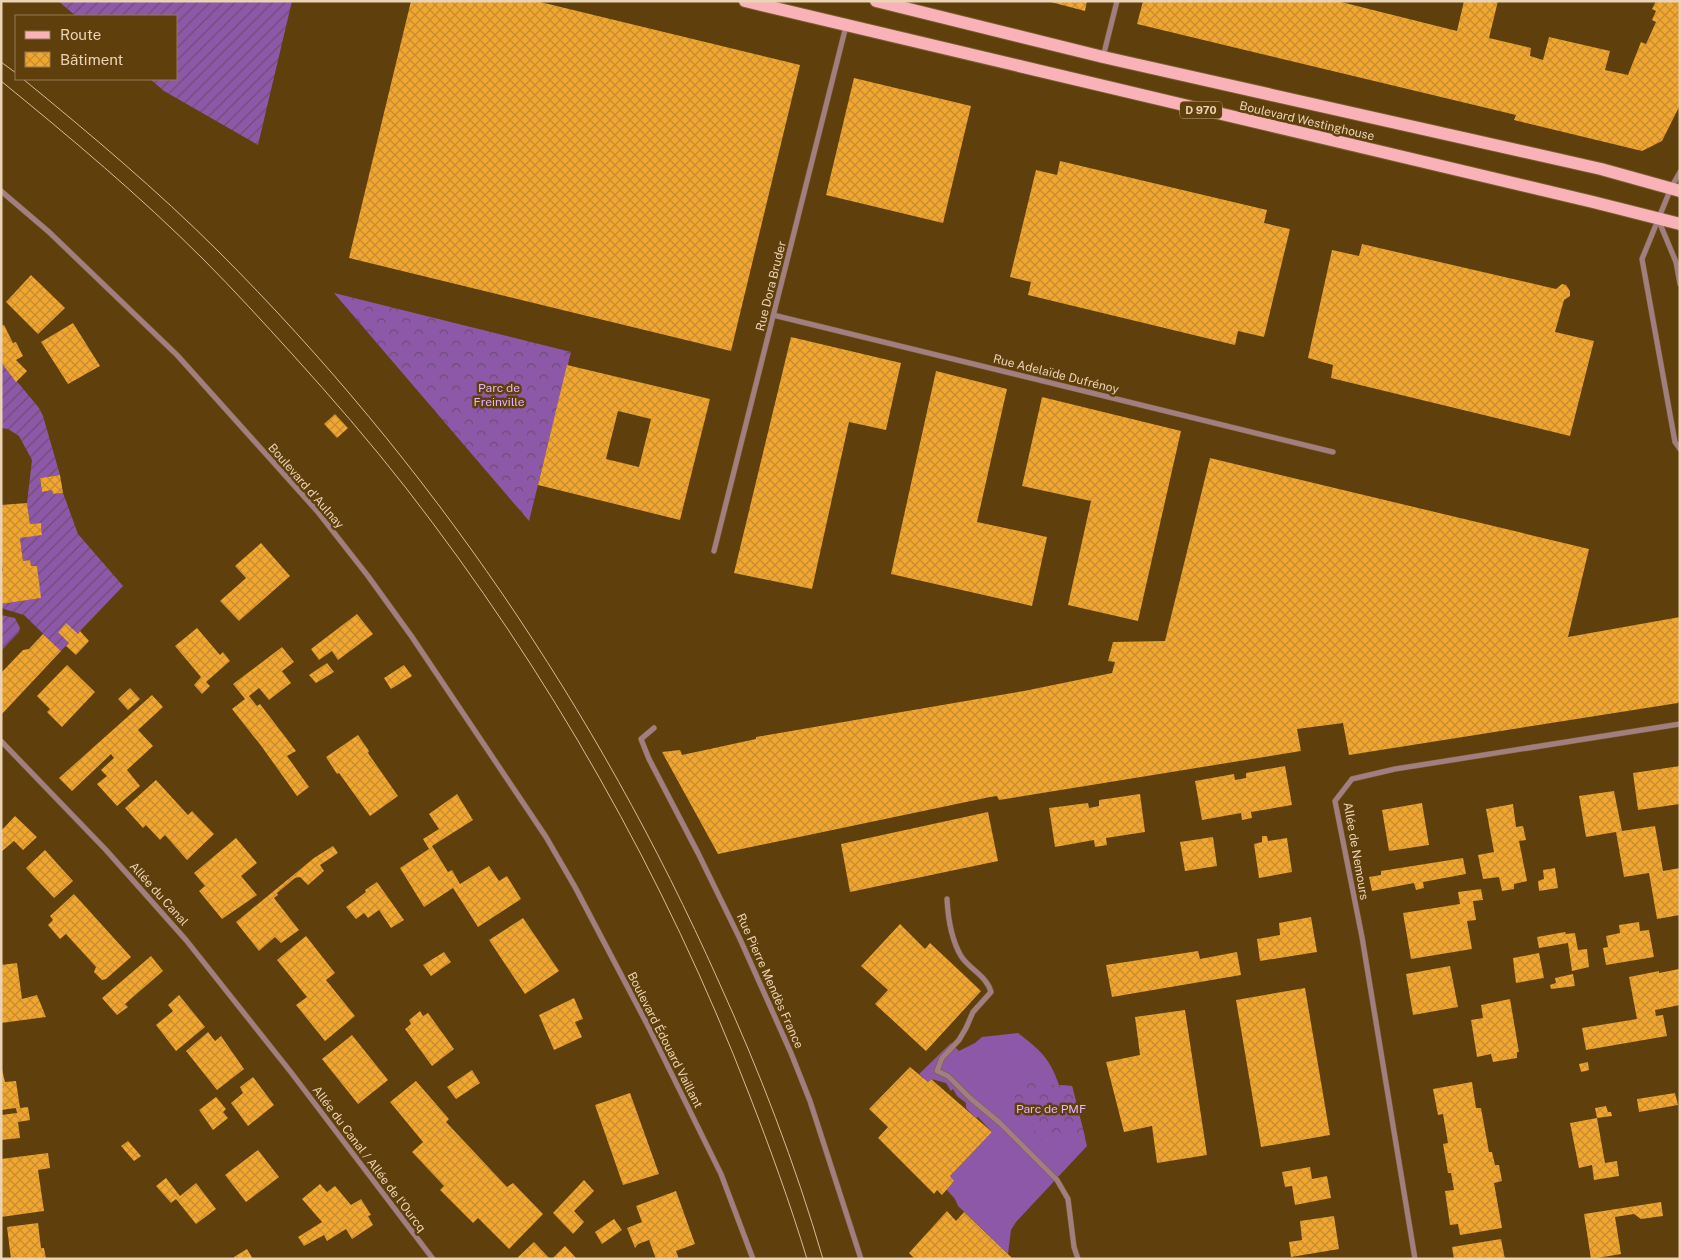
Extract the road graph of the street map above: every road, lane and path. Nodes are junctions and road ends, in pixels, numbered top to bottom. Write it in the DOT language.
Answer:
graph roads {
  1 [pos="745,1"];
  2 [pos="876,1"];
  3 [pos="1117,1"];
  4 [pos="846,25"];
  5 [pos="1103,57"];
  6 [pos="1680,172"];
  7 [pos="1675,190"];
  8 [pos="1,191"];
  9 [pos="1658,219"];
  10 [pos="1680,224"];
  11 [pos="1680,284"];
  12 [pos="773,315"];
  13 [pos="1680,449"];
  14 [pos="1333,452"];
  15 [pos="714,551"];
  16 [pos="1680,724"];
  17 [pos="654,728"];
  18 [pos="1,741"];
  19 [pos="546,837"];
  20 [pos="947,899"];
  21 [pos="290,1071"];
  22 [pos="433,1259"];
  23 [pos="752,1259"];
  24 [pos="862,1259"];
  25 [pos="1078,1259"];
  26 [pos="1415,1259"];
  1 -- 4 [label="main road, Boulevard Westinghouse / D 970"];
  2 -- 5 [label="main road, Boulevard Westinghouse / D 970"];
  3 -- 5 [label="street"];
  4 -- 9 [label="main road, Boulevard Westinghouse / D 970"];
  4 -- 12 [label="street, Rue Dora Bruder"];
  5 -- 7 [label="main road, Boulevard Westinghouse / D 970"];
  6 -- 7 [label="street"];
  7 -- 9 [label="street"];
  8 -- 19 [label="street, Boulevard d'Aulnay"];
  9 -- 10 [label="main road, D 970"];
  9 -- 11 [label="street"];
  9 -- 13 [label="street"];
  12 -- 14 [label="street, Rue Adelaïde Dufrénoy"];
  12 -- 15 [label="street, Rue Dora Bruder"];
  16 -- 26 [label="street, Allée de Nemours"];
  17 -- 24 [label="street, Rue Pierre Mendès France"];
  18 -- 21 [label="street, Allée du Canal"];
  19 -- 23 [label="street, Boulevard Édouard Vaillant"];
  20 -- 25 [label="street"];
  21 -- 22 [label="street, Allée du Canal / Allée de l'Ourcq"];
}
